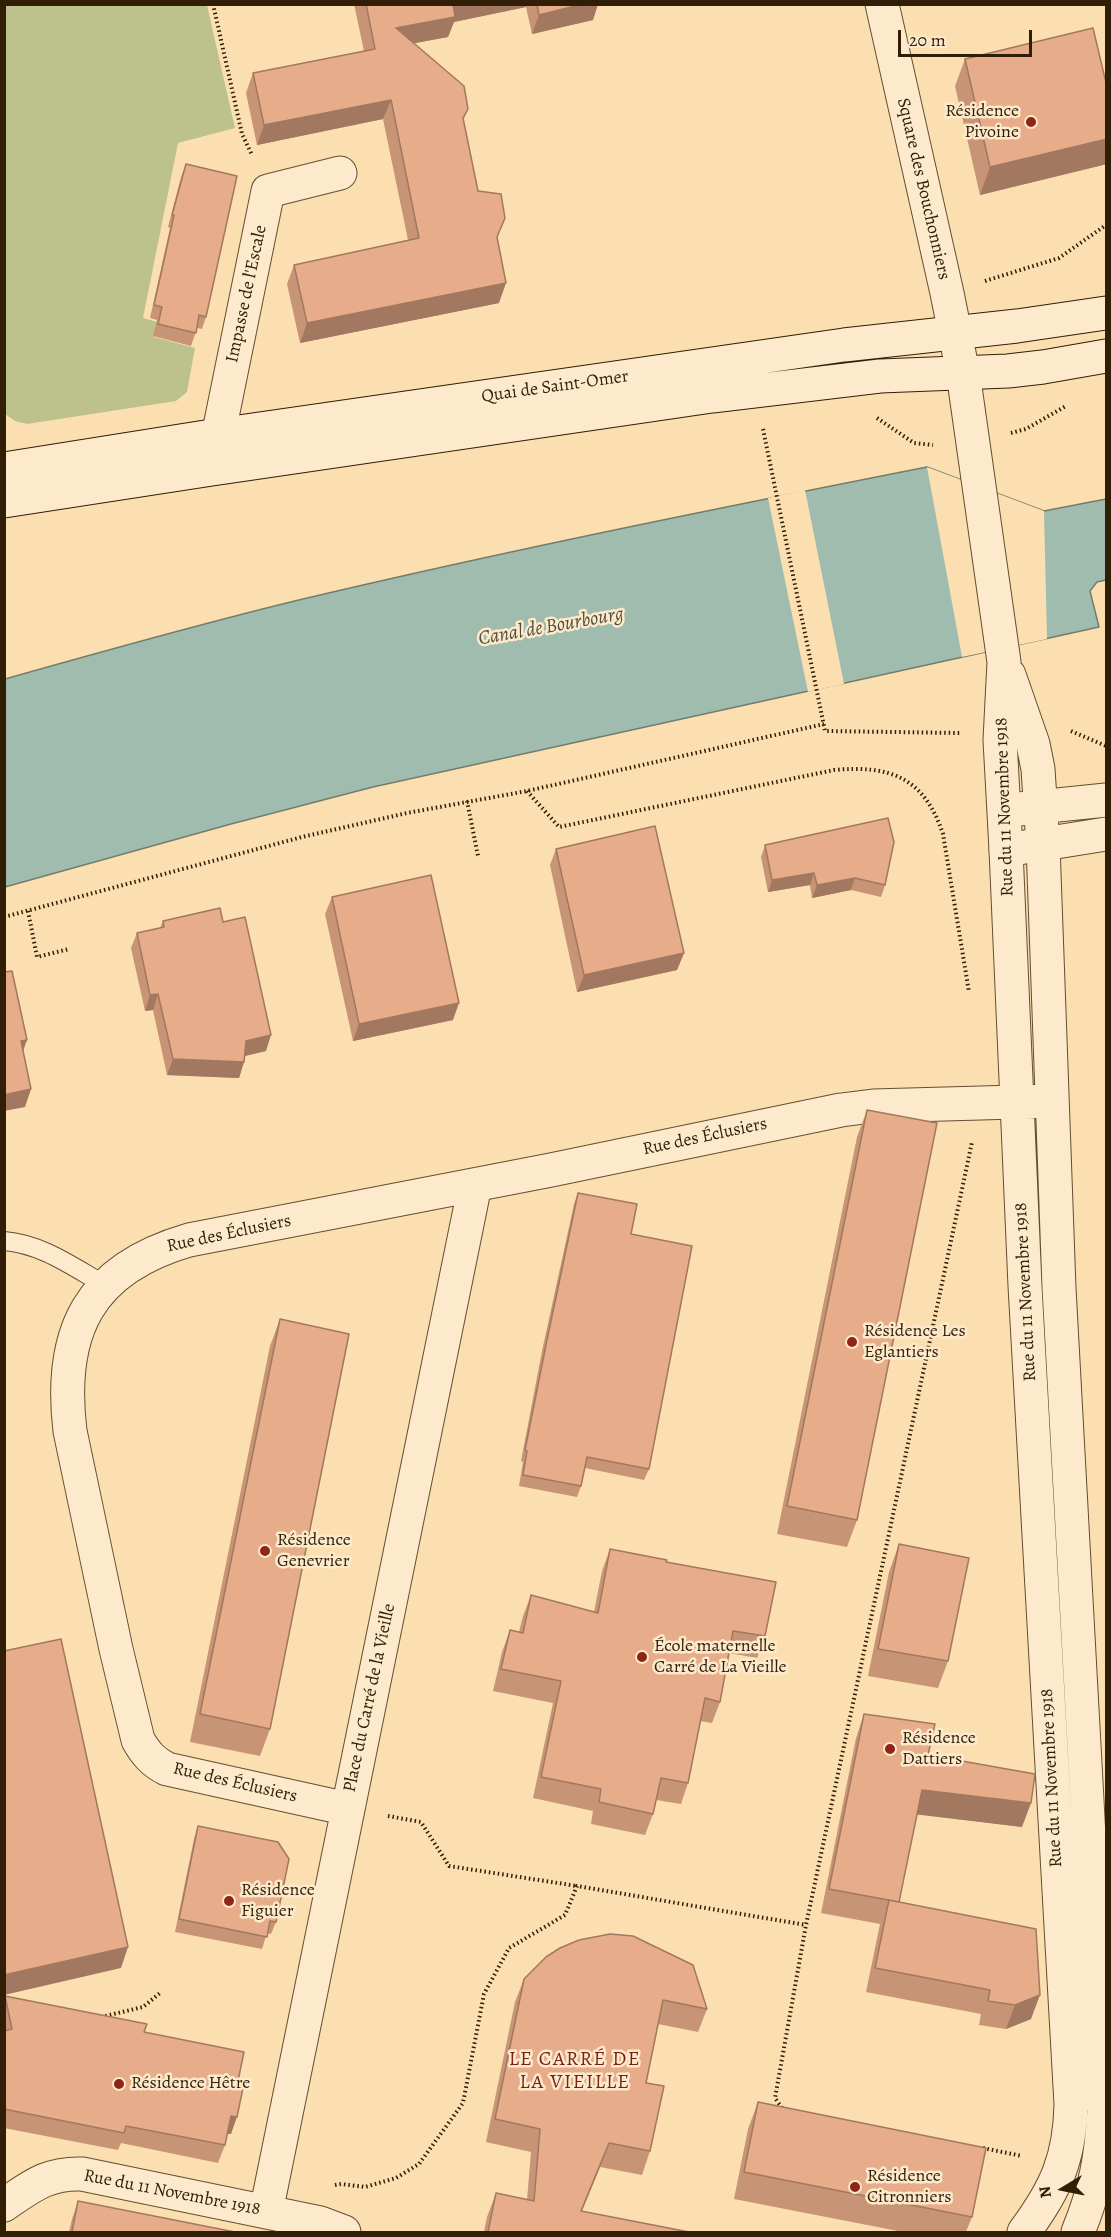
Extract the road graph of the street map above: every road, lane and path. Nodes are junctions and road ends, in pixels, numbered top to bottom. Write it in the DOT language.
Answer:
graph roads {
  1 [pos="213,4"];
  2 [pos="882,4"];
  3 [pos="340,173"];
  4 [pos="268,191"];
  5 [pos="1107,225"];
  6 [pos="947,293"];
  7 [pos="1107,313"];
  8 [pos="955,333"];
  9 [pos="1107,356"];
  10 [pos="963,373"];
  11 [pos="763,429"];
  12 [pos="218,435"];
  13 [pos="4,469"];
  14 [pos="212,469"];
  15 [pos="4,501"];
  16 [pos="1004,662"];
  17 [pos="824,724"];
  18 [pos="957,733"];
  19 [pos="527,791"];
  20 [pos="1107,800"];
  21 [pos="467,801"];
  22 [pos="1041,806"];
  23 [pos="1004,811"];
  24 [pos="1107,834"];
  25 [pos="1043,845"];
  26 [pos="1006,850"];
  27 [pos="478,856"];
  28 [pos="28,911"];
  29 [pos="4,917"];
  30 [pos="69,949"];
  31 [pos="970,999"];
  32 [pos="1052,1101"];
  33 [pos="1018,1103"];
  34 [pos="981,1105"];
  35 [pos="475,1185"];
  36 [pos="4,1241"];
  37 [pos="105,1285"];
  38 [pos="348,1809"];
  39 [pos="577,1886"];
  40 [pos="806,1925"];
  41 [pos="160,1993"];
  42 [pos="96,2018"];
  43 [pos="785,2111"];
  44 [pos="982,2148"];
  45 [pos="1063,2164"];
  46 [pos="332,2186"];
  47 [pos="4,2205"];
  48 [pos="266,2212"];
  49 [pos="1034,2228"];
  50 [pos="344,2232"];
  51 [pos="1078,2232"];
  1 -- 4 [label="path"];
  2 -- 6 [label="street, Square des Bouchonniers"];
  3 -- 4 [label="street"];
  4 -- 12 [label="street, Impasse de l'Escale"];
  5 -- 6 [label="path"];
  6 -- 8 [label="street, Square des Bouchonniers"];
  7 -- 8 [label="street, Quai de Saint-Omer"];
  8 -- 10 [label="street, Square des Bouchonniers"];
  8 -- 12 [label="street, Quai de Saint-Omer"];
  9 -- 10 [label="street, Quai de Saint-Omer"];
  10 -- 14 [label="street, Quai de Saint-Omer"];
  10 -- 16 [label="street"];
  11 -- 17 [label="path"];
  12 -- 13 [label="street, Quai de Saint-Omer"];
  12 -- 14 [label="street, Impasse de l'Escale"];
  14 -- 15 [label="street, Quai de Saint-Omer"];
  16 -- 22 [label="street, Rue du 11 Novembre 1918"];
  16 -- 23 [label="street, Rue du 11 Novembre 1918"];
  17 -- 18 [label="path"];
  17 -- 19 [label="path"];
  19 -- 21 [label="path"];
  19 -- 31 [label="path"];
  20 -- 22 [label="street"];
  21 -- 27 [label="path"];
  21 -- 28 [label="path"];
  22 -- 23 [label="street"];
  22 -- 25 [label="street, Rue du 11 Novembre 1918"];
  23 -- 26 [label="street, Rue du 11 Novembre 1918"];
  24 -- 25 [label="street"];
  25 -- 26 [label="street"];
  25 -- 32 [label="street, Rue du 11 Novembre 1918"];
  26 -- 33 [label="street, Rue du 11 Novembre 1918"];
  28 -- 29 [label="path"];
  28 -- 30 [label="path"];
  32 -- 33 [label="street, Rue des Éclusiers"];
  32 -- 51 [label="street, Rue du 11 Novembre 1918"];
  33 -- 34 [label="street, Rue des Éclusiers"];
  33 -- 45 [label="street, Rue du 11 Novembre 1918"];
  34 -- 35 [label="street, Rue des Éclusiers"];
  34 -- 40 [label="path"];
  35 -- 37 [label="street, Rue des Éclusiers"];
  35 -- 38 [label="street, Place du Carré de la Vieille"];
  36 -- 37 [label="lane"];
  37 -- 38 [label="street, Rue des Éclusiers"];
  38 -- 39 [label="path"];
  38 -- 48 [label="street, Place du Carré de la Vieille"];
  39 -- 40 [label="path"];
  39 -- 46 [label="path"];
  40 -- 43 [label="path"];
  41 -- 42 [label="path"];
  44 -- 45 [label="path"];
  45 -- 49 [label="street, Rue du 11 Novembre 1918"];
  47 -- 48 [label="street, Rue du 11 Novembre 1918"];
  48 -- 50 [label="street, Rue du 11 Novembre 1918"];
}
